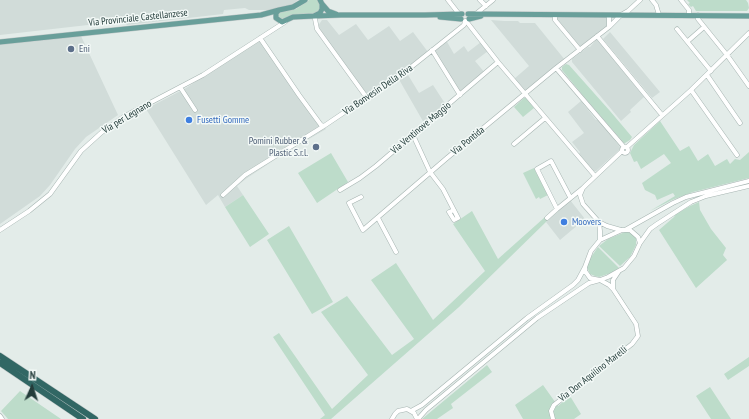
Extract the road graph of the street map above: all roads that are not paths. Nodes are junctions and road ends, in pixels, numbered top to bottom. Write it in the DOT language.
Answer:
graph roads {
  1 [pos="305,0"];
  2 [pos="448,0"];
  3 [pos="480,0"];
  4 [pos="493,0"];
  5 [pos="640,0"];
  6 [pos="652,0"];
  7 [pos="681,0"];
  8 [pos="321,2"];
  9 [pos="486,6"];
  10 [pos="278,10"];
  11 [pos="261,14"];
  12 [pos="477,14"];
  13 [pos="341,15"];
  14 [pos="530,15"];
  15 [pos="555,15"];
  16 [pos="609,15"];
  17 [pos="621,15"];
  18 [pos="659,15"];
  19 [pos="689,15"];
  20 [pos="698,15"];
  21 [pos="749,16"];
  22 [pos="464,17"];
  23 [pos="314,18"];
  24 [pos="277,19"];
  25 [pos="285,22"];
  26 [pos="609,27"];
  27 [pos="704,27"];
  28 [pos="274,28"];
  29 [pos="677,29"];
  30 [pos="749,33"];
  31 [pos="597,36"];
  32 [pos="260,38"];
  33 [pos="688,41"];
  34 [pos="1,42"];
  35 [pos="432,50"];
  36 [pos="580,50"];
  37 [pos="727,55"];
  38 [pos="498,62"];
  39 [pos="556,68"];
  40 [pos="711,71"];
  41 [pos="707,75"];
  42 [pos="749,86"];
  43 [pos="180,87"];
  44 [pos="691,90"];
  45 [pos="526,94"];
  46 [pos="460,95"];
  47 [pos="366,98"];
  48 [pos="195,110"];
  49 [pos="662,114"];
  50 [pos="545,118"];
  51 [pos="740,123"];
  52 [pos="324,126"];
  53 [pos="413,135"];
  54 [pos="514,144"];
  55 [pos="624,149"];
  56 [pos="737,155"];
  57 [pos="430,172"];
  58 [pos="595,176"];
  59 [pos="749,182"];
  60 [pos="749,186"];
  61 [pos="583,188"];
  62 [pos="340,190"];
  63 [pos="223,195"];
  64 [pos="361,197"];
  65 [pos="570,197"];
  66 [pos="557,209"];
  67 [pos="454,210"];
  68 [pos="378,218"];
  69 [pos="547,218"];
  70 [pos="599,222"];
  71 [pos="0,230"];
  72 [pos="623,230"];
  73 [pos="599,241"];
  74 [pos="640,243"];
  75 [pos="396,252"];
  76 [pos="585,267"];
  77 [pos="620,271"];
  78 [pos="600,280"];
  79 [pos="613,289"];
  80 [pos="0,356"];
  81 [pos="0,363"];
  82 [pos="411,411"];
  83 [pos="0,416"];
  84 [pos="2,419"];
  85 [pos="83,419"];
  86 [pos="95,419"];
  87 [pos="392,419"];
  88 [pos="418,419"];
  89 [pos="552,419"];
  1 -- 10 [label="main road, Via Provinciale Castellanzese"];
  2 -- 22 [label="street"];
  3 -- 9 [label="street"];
  4 -- 9 [label="street"];
  5 -- 17 [label="street, Via Pontida"];
  6 -- 18 [label="street"];
  7 -- 19 [label="street"];
  8 -- 13 [label="main road"];
  8 -- 23 [label="main road"];
  9 -- 12 [label="street"];
  10 -- 11 [label="main road, Via Provinciale Castellanzese"];
  10 -- 24 [label="main road"];
  11 -- 24 [label="main road, Via Provinciale Castellanzese"];
  11 -- 34 [label="main road, Via Provinciale Castellanzese"];
  12 -- 14 [label="main road"];
  12 -- 22 [label="main road"];
  13 -- 22 [label="main road"];
  13 -- 23 [label="main road"];
  14 -- 15 [label="main road"];
  14 -- 22 [label="main road"];
  15 -- 16 [label="main road"];
  15 -- 36 [label="street"];
  16 -- 17 [label="main road"];
  16 -- 26 [label="street"];
  17 -- 18 [label="main road"];
  17 -- 26 [label="street, Via Pontida"];
  18 -- 19 [label="main road"];
  19 -- 20 [label="main road"];
  20 -- 21 [label="main road"];
  20 -- 27 [label="street"];
  22 -- 35 [label="street, Via Bonvesin Della Riva"];
  22 -- 38 [label="street"];
  23 -- 25 [label="main road"];
  23 -- 47 [label="street"];
  24 -- 25 [label="main road, Via Provinciale Castellanzese"];
  24 -- 28 [label="street, Via per Legnano"];
  25 -- 28 [label="street, Via per Legnano"];
  26 -- 31 [label="street, Via Pontida"];
  27 -- 33 [label="street"];
  27 -- 37 [label="street"];
  28 -- 32 [label="street, Via per Legnano"];
  29 -- 33 [label="street"];
  30 -- 37 [label="street"];
  31 -- 36 [label="street, Via Pontida"];
  31 -- 49 [label="street"];
  32 -- 43 [label="street, Via per Legnano"];
  32 -- 52 [label="street"];
  33 -- 40 [label="street"];
  35 -- 46 [label="street"];
  35 -- 47 [label="street, Via Bonvesin Della Riva"];
  36 -- 39 [label="street, Via Pontida"];
  37 -- 40 [label="street"];
  37 -- 42 [label="street"];
  38 -- 45 [label="street"];
  38 -- 46 [label="street, Via Ventinove Maggio"];
  39 -- 45 [label="street, Via Pontida"];
  39 -- 55 [label="street"];
  40 -- 41 [label="street"];
  41 -- 44 [label="street"];
  41 -- 51 [label="street"];
  43 -- 48 [label="street"];
  43 -- 71 [label="street, Via per Legnano"];
  44 -- 49 [label="street"];
  44 -- 56 [label="street"];
  45 -- 50 [label="street"];
  45 -- 57 [label="street, Via Pontida"];
  46 -- 53 [label="street, Via Ventinove Maggio"];
  47 -- 52 [label="street, Via Bonvesin Della Riva"];
  49 -- 55 [label="street"];
  50 -- 54 [label="street"];
  50 -- 58 [label="street"];
  52 -- 63 [label="street, Via Bonvesin Della Riva"];
  53 -- 57 [label="street"];
  53 -- 62 [label="street, Via Ventinove Maggio"];
  55 -- 58 [label="street"];
  57 -- 67 [label="street"];
  57 -- 68 [label="street, Via Pontida"];
  58 -- 61 [label="street"];
  59 -- 72 [label="street"];
  60 -- 74 [label="street"];
  61 -- 65 [label="street"];
  61 -- 70 [label="street"];
  64 -- 68 [label="street, Via Pontida"];
  65 -- 66 [label="street"];
  65 -- 66 [label="street"];
  66 -- 69 [label="street"];
  68 -- 75 [label="street"];
  70 -- 72 [label="street"];
  70 -- 73 [label="street"];
  72 -- 73 [label="street"];
  72 -- 74 [label="street"];
  73 -- 76 [label="street"];
  74 -- 77 [label="street"];
  76 -- 78 [label="street, Via Don Aquilino Marelli"];
  76 -- 82 [label="street"];
  77 -- 78 [label="street"];
  77 -- 79 [label="street"];
  78 -- 79 [label="street, Via Don Aquilino Marelli"];
  78 -- 88 [label="street"];
  79 -- 89 [label="street, Via Don Aquilino Marelli"];
  80 -- 86 [label="highway"];
  81 -- 85 [label="highway"];
  82 -- 87 [label="street"];
  82 -- 88 [label="street"];
  83 -- 84 [label="street"];
}
